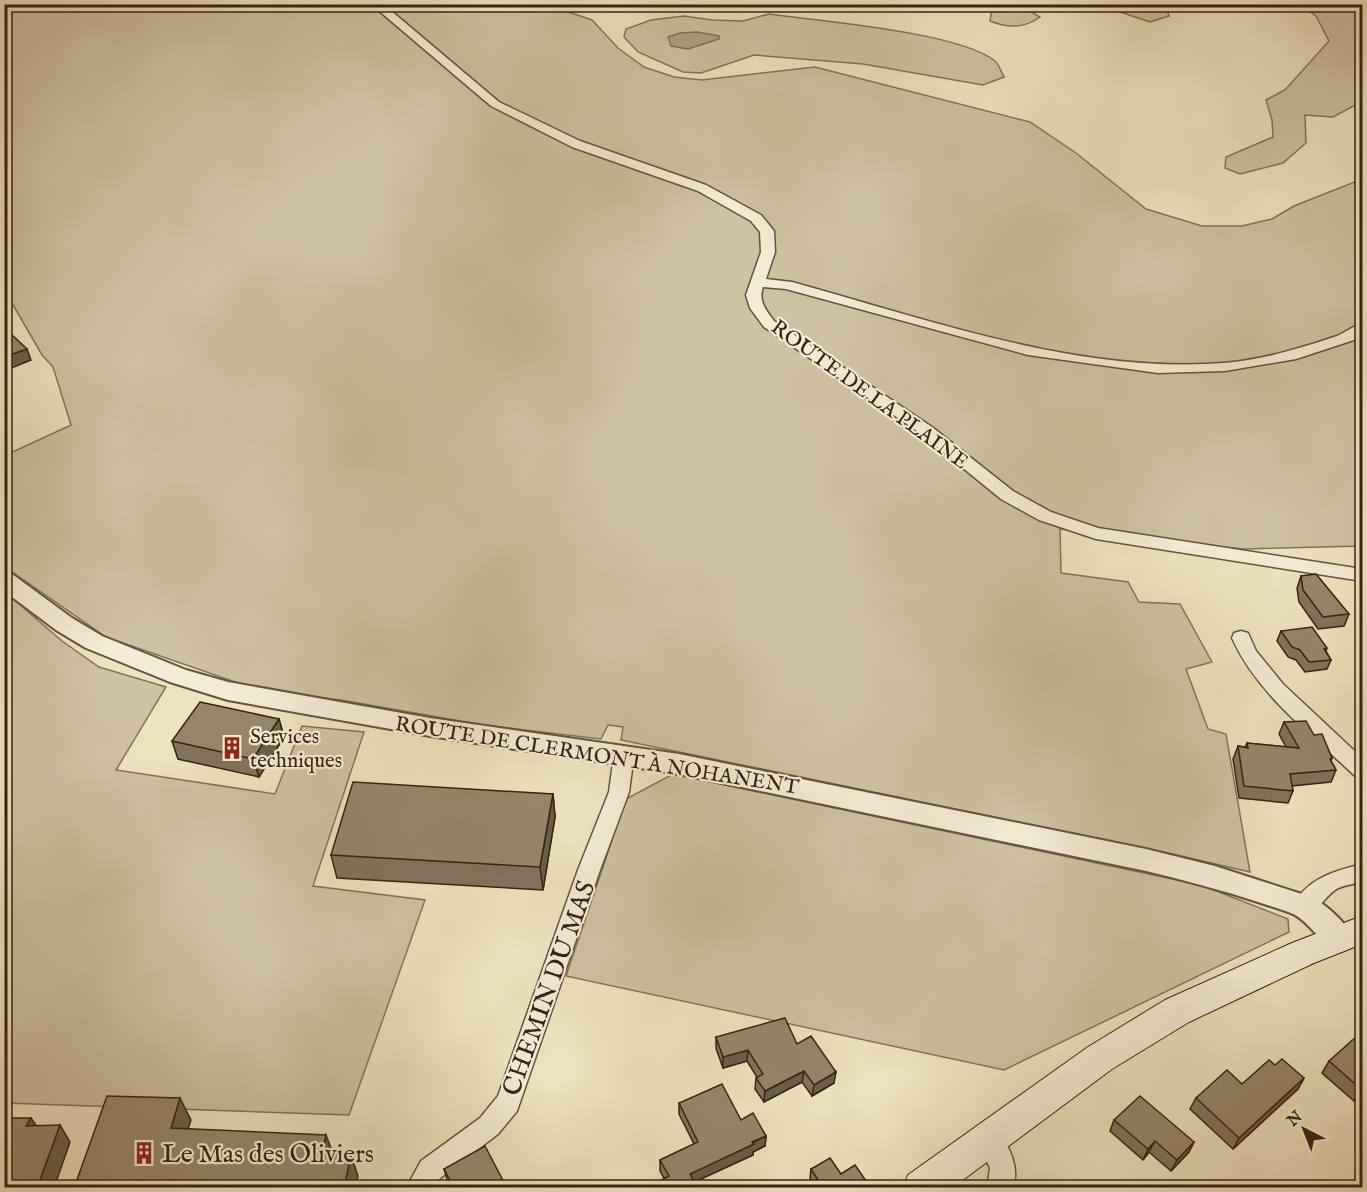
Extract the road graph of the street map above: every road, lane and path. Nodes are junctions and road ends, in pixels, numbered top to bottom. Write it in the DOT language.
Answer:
graph roads {
  1 [pos="376,4"];
  2 [pos="758,282"];
  3 [pos="1362,328"];
  4 [pos="1362,575"];
  5 [pos="4,579"];
  6 [pos="1241,638"];
  7 [pos="624,755"];
  8 [pos="1362,770"];
  9 [pos="1362,873"];
  10 [pos="1304,906"];
  11 [pos="1351,934"];
  12 [pos="989,1138"];
  13 [pos="418,1187"];
  14 [pos="921,1188"];
  15 [pos="1000,1188"];
  1 -- 2 [label="street, ROUTE DE LA PLAINE"];
  2 -- 3 [label="street"];
  2 -- 4 [label="street, ROUTE DE LA PLAINE"];
  5 -- 7 [label="street, ROUTE DE CLERMONT À NOHANENT"];
  6 -- 8 [label="street"];
  7 -- 10 [label="street, ROUTE DE CLERMONT À NOHANENT"];
  7 -- 13 [label="street, CHEMIN DU MAS"];
  9 -- 10 [label="street"];
  10 -- 11 [label="street, ROUTE DE CLERMONT À NOHANENT"];
  11 -- 12 [label="main road"];
  12 -- 14 [label="main road"];
  12 -- 15 [label="street"];
}
